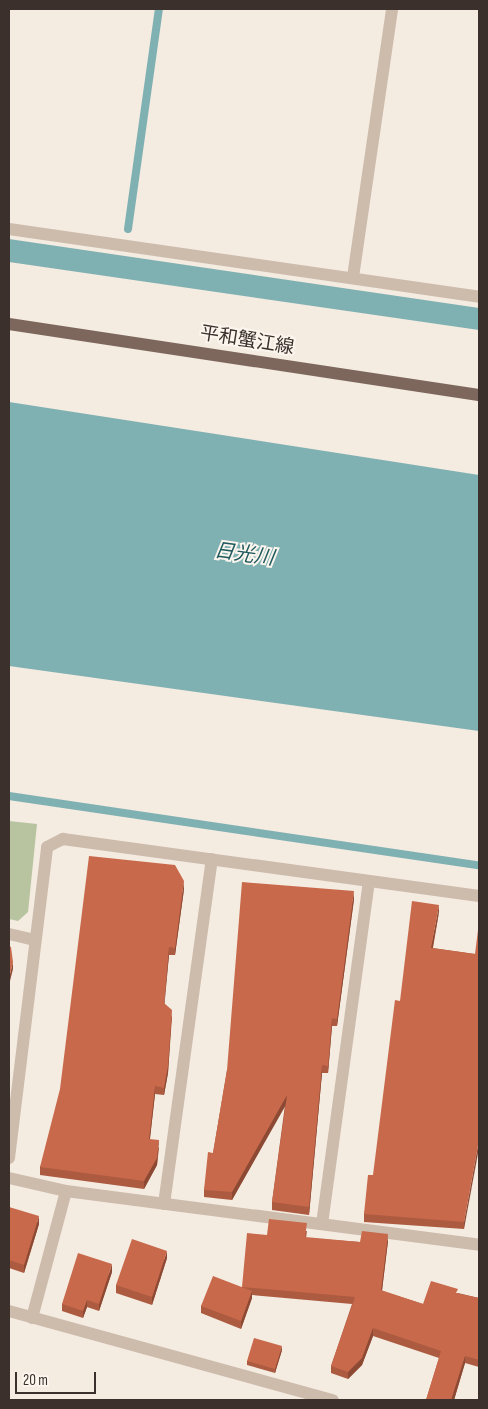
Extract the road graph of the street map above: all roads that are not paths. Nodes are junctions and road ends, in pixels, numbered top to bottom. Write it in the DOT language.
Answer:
graph roads {
  1 [pos="392,9"];
  2 [pos="9,229"];
  3 [pos="353,277"];
  4 [pos="479,297"];
  5 [pos="9,324"];
  6 [pos="479,395"];
  7 [pos="212,860"];
  8 [pos="369,881"];
  9 [pos="479,896"];
  10 [pos="9,934"];
  11 [pos="36,940"];
  12 [pos="9,1158"];
  13 [pos="9,1178"];
  14 [pos="66,1191"];
  15 [pos="164,1204"];
  16 [pos="322,1224"];
  17 [pos="479,1245"];
  18 [pos="9,1311"];
  19 [pos="32,1318"];
  20 [pos="333,1400"];
  1 -- 3 [label="street"];
  2 -- 3 [label="street"];
  3 -- 4 [label="street"];
  5 -- 6 [label="main road, 平和蟹江線"];
  7 -- 8 [label="street"];
  7 -- 11 [label="street"];
  7 -- 15 [label="street"];
  8 -- 9 [label="street"];
  8 -- 16 [label="street"];
  10 -- 11 [label="street"];
  11 -- 12 [label="street"];
  13 -- 14 [label="street"];
  14 -- 15 [label="street"];
  14 -- 19 [label="street"];
  15 -- 16 [label="street"];
  16 -- 17 [label="street"];
  18 -- 19 [label="street"];
  19 -- 20 [label="street"];
}
